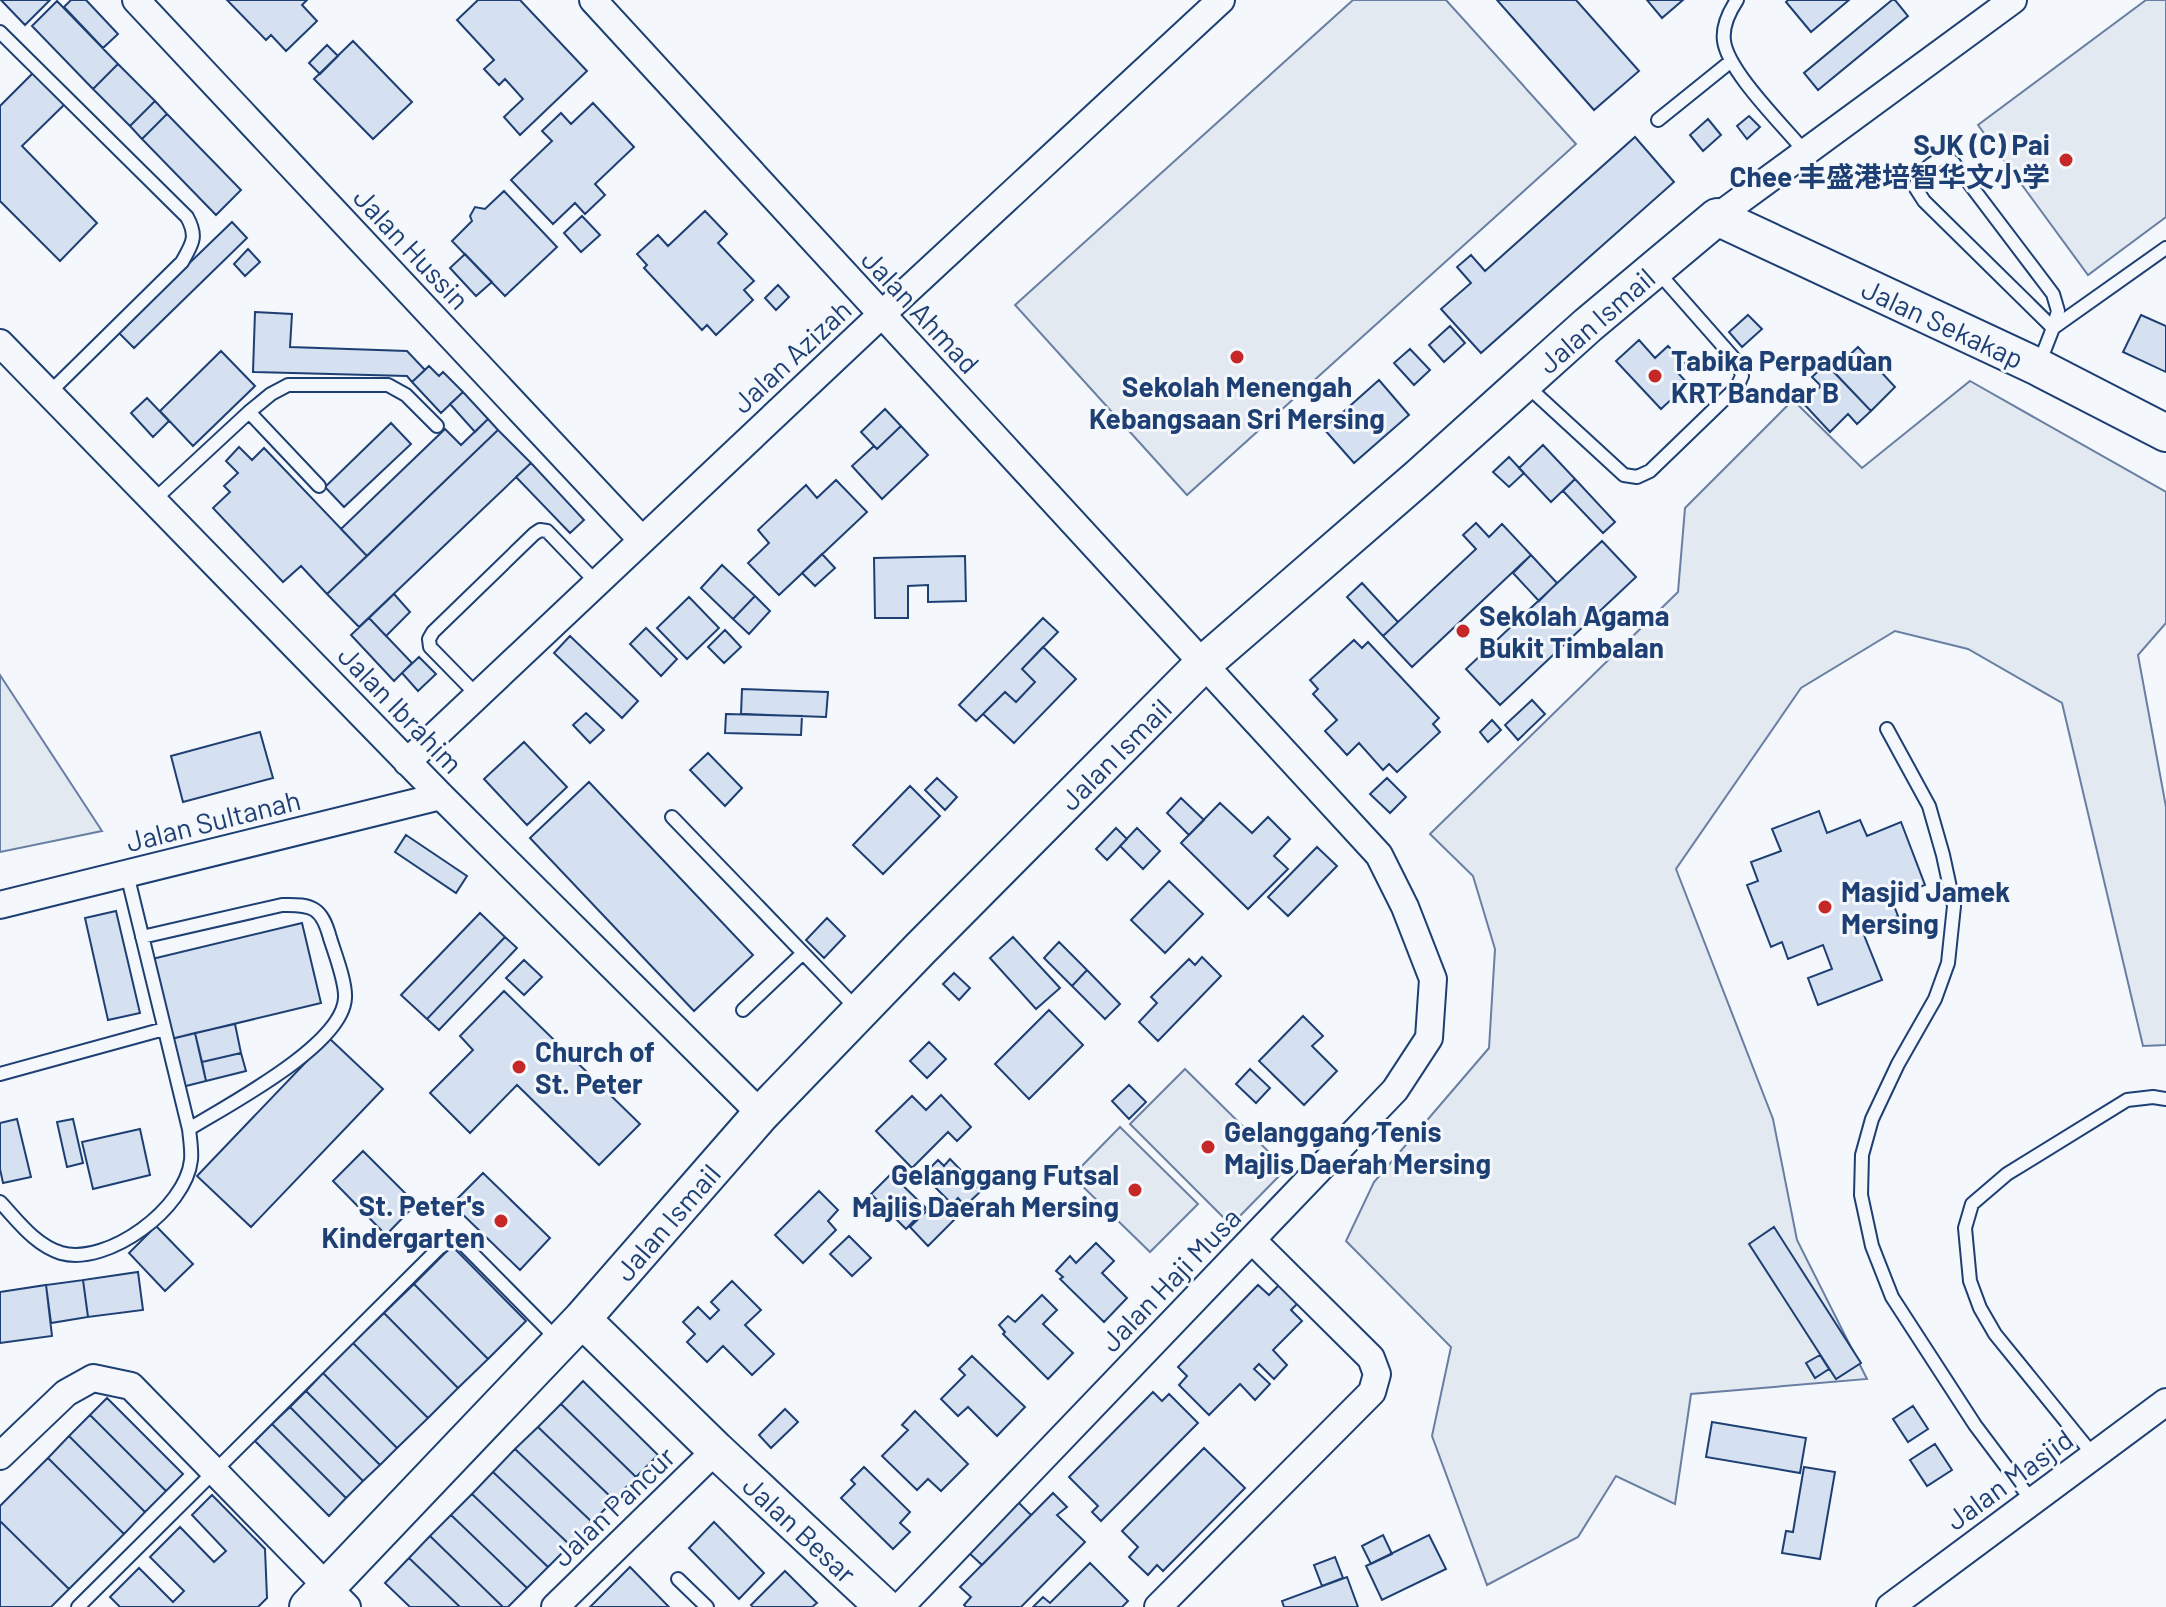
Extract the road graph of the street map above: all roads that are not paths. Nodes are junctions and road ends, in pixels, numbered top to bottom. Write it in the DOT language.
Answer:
graph roads {
  1 [pos="136,0"];
  2 [pos="593,0"];
  3 [pos="1221,0"];
  4 [pos="1737,0"];
  5 [pos="2013,0"];
  6 [pos="0,32"];
  7 [pos="1730,62"];
  8 [pos="1658,120"];
  9 [pos="1805,152"];
  10 [pos="1717,217"];
  11 [pos="2166,248"];
  12 [pos="1655,269"];
  13 [pos="881,315"];
  14 [pos="2053,328"];
  15 [pos="0,343"];
  16 [pos="2038,367"];
  17 [pos="1524,383"];
  18 [pos="49,393"];
  19 [pos="249,412"];
  20 [pos="437,426"];
  21 [pos="2166,433"];
  22 [pos="319,486"];
  23 [pos="153,501"];
  24 [pos="642,540"];
  25 [pos="597,583"];
  26 [pos="1202,665"];
  27 [pos="478,696"];
  28 [pos="1887,729"];
  29 [pos="407,762"];
  30 [pos="441,796"];
  31 [pos="672,817"];
  32 [pos="127,874"];
  33 [pos="0,905"];
  34 [pos="142,937"];
  35 [pos="803,953"];
  36 [pos="743,1010"];
  37 [pos="860,1012"];
  38 [pos="164,1029"];
  39 [pos="0,1074"];
  40 [pos="2166,1099"];
  41 [pos="761,1114"];
  42 [pos="189,1129"];
  43 [pos="0,1202"];
  44 [pos="1252,1240"];
  45 [pos="571,1331"];
  46 [pos="2166,1402"];
  47 [pos="716,1450"];
  48 [pos="0,1456"];
  49 [pos="2094,1456"];
  50 [pos="214,1470"];
  51 [pos="2032,1501"];
  52 [pos="678,1579"];
  53 [pos="328,1600"];
  54 [pos="78,1607"];
  55 [pos="555,1607"];
  56 [pos="707,1607"];
  57 [pos="884,1607"];
  58 [pos="900,1607"];
  59 [pos="1158,1607"];
  60 [pos="1890,1607"];
  1 -- 24 [label="street, Jalan Hussin"];
  2 -- 13 [label="street, Jalan Ahmad"];
  3 -- 13 [label="street, Jalan Azizah"];
  4 -- 7 [label="lane"];
  5 -- 9 [label="street, Jalan Ismail"];
  6 -- 18 [label="lane"];
  7 -- 8 [label="lane"];
  7 -- 9 [label="lane"];
  9 -- 10 [label="street, Jalan Ismail"];
  10 -- 12 [label="street, Jalan Ismail"];
  10 -- 16 [label="street, Jalan Sekakap"];
  11 -- 14 [label="lane"];
  12 -- 17 [label="street, Jalan Ismail"];
  12 -- 17 [label="lane"];
  13 -- 24 [label="street, Jalan Azizah"];
  13 -- 26 [label="street, Jalan Ahmad"];
  14 -- 14 [label="lane"];
  14 -- 16 [label="lane"];
  15 -- 18 [label="street, Jalan Ibrahim"];
  16 -- 21 [label="street, Jalan Sekakap"];
  17 -- 26 [label="street, Jalan Ismail"];
  18 -- 23 [label="street, Jalan Ibrahim"];
  19 -- 20 [label="lane"];
  19 -- 22 [label="lane"];
  19 -- 23 [label="lane"];
  23 -- 29 [label="street, Jalan Ibrahim"];
  24 -- 25 [label="street, Jalan Azizah"];
  25 -- 27 [label="street, Jalan Azizah"];
  25 -- 27 [label="lane"];
  26 -- 37 [label="street, Jalan Ismail"];
  26 -- 44 [label="street, Jalan Haji Musa"];
  27 -- 29 [label="street, Jalan Azizah"];
  28 -- 51 [label="lane"];
  29 -- 30 [label="street, Jalan Ibrahim"];
  30 -- 32 [label="street, Jalan Sultanah"];
  30 -- 41 [label="street, Jalan Ibrahim"];
  31 -- 35 [label="lane"];
  32 -- 33 [label="street, Jalan Sultanah"];
  32 -- 34 [label="lane"];
  34 -- 38 [label="lane"];
  34 -- 42 [label="lane"];
  35 -- 36 [label="lane"];
  35 -- 37 [label="lane"];
  37 -- 41 [label="street, Jalan Ismail"];
  38 -- 39 [label="lane"];
  38 -- 42 [label="lane"];
  40 -- 49 [label="lane"];
  41 -- 45 [label="street, Jalan Ismail"];
  42 -- 43 [label="lane"];
  44 -- 58 [label="street, Jalan Haji Musa"];
  44 -- 59 [label="street"];
  45 -- 47 [label="street, Jalan Besar"];
  45 -- 50 [label="lane"];
  45 -- 53 [label="street, Jalan Ismail"];
  46 -- 49 [label="street, Jalan Masjid"];
  47 -- 55 [label="street, Jalan Pancur"];
  47 -- 57 [label="street, Jalan Besar"];
  48 -- 50 [label="street"];
  49 -- 51 [label="street, Jalan Masjid"];
  50 -- 53 [label="street"];
  50 -- 54 [label="lane"];
  51 -- 60 [label="street, Jalan Masjid"];
  52 -- 56 [label="lane"];
}
